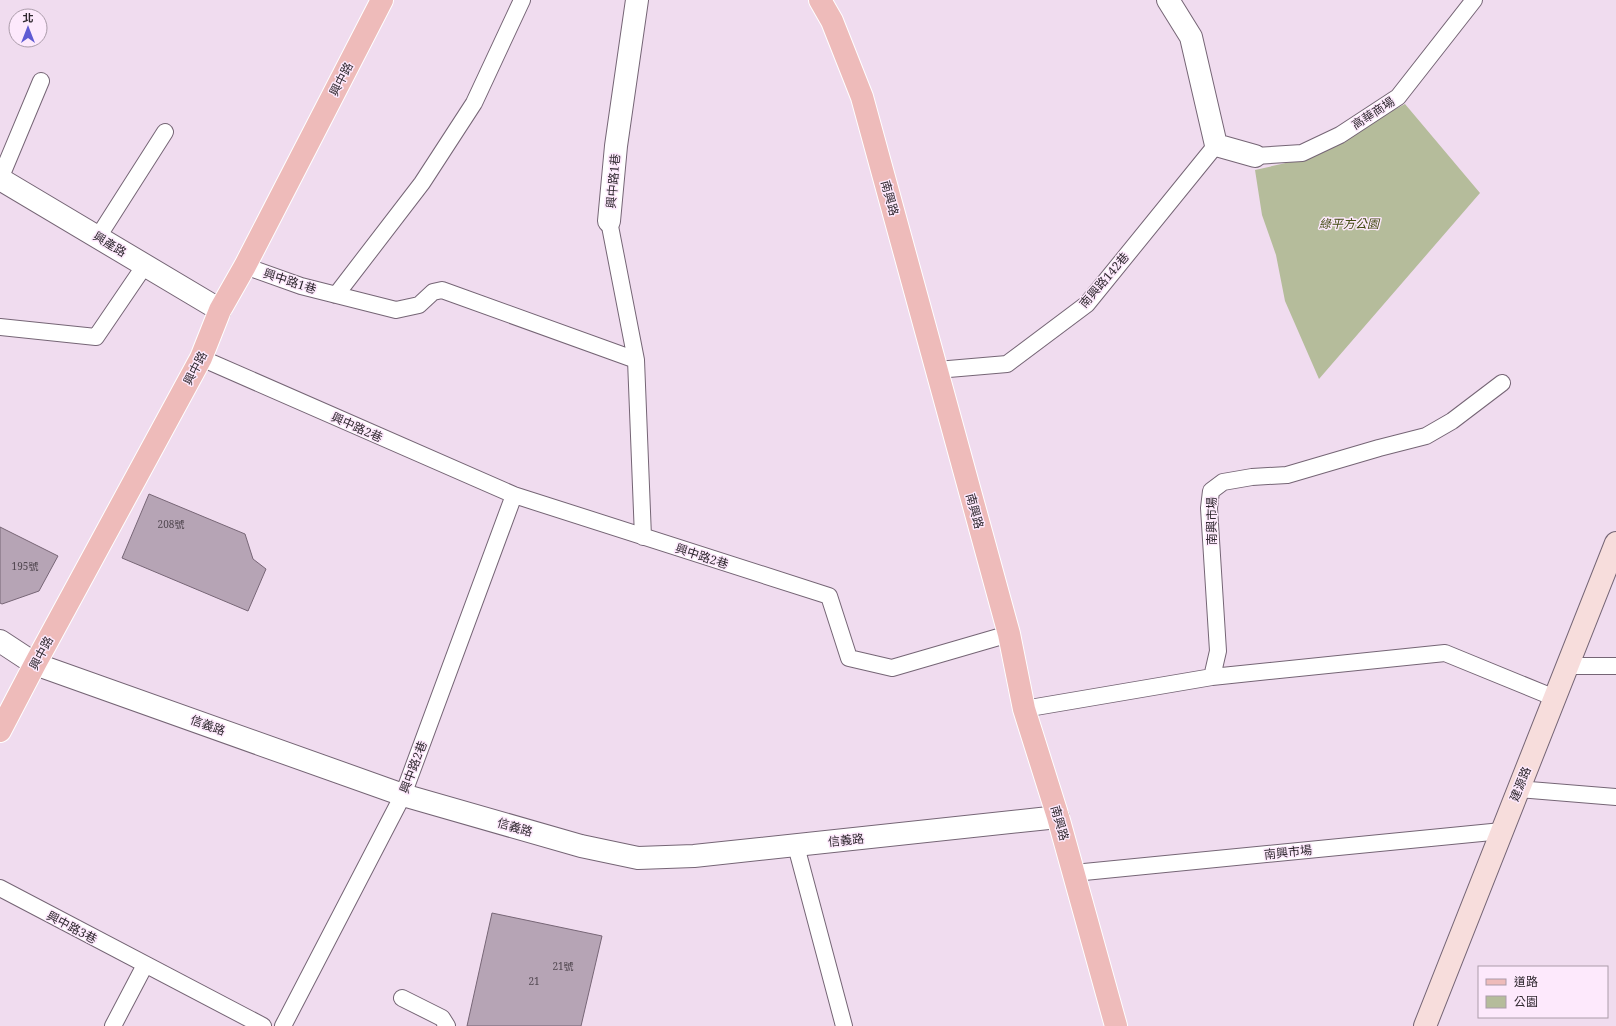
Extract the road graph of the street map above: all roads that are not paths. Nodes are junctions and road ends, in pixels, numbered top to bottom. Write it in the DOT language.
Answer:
graph roads {
  1 [pos="382,0"];
  2 [pos="522,0"];
  3 [pos="637,0"];
  4 [pos="820,0"];
  5 [pos="1168,0"];
  6 [pos="1474,0"];
  7 [pos="41,81"];
  8 [pos="165,132"];
  9 [pos="1216,145"];
  10 [pos="1255,156"];
  11 [pos="0,179"];
  12 [pos="609,221"];
  13 [pos="98,237"];
  14 [pos="145,265"];
  15 [pos="244,266"];
  16 [pos="336,295"];
  17 [pos="220,310"];
  18 [pos="0,327"];
  19 [pos="201,358"];
  20 [pos="636,360"];
  21 [pos="937,370"];
  22 [pos="1502,383"];
  23 [pos="514,495"];
  24 [pos="642,537"];
  25 [pos="1616,543"];
  26 [pos="1009,634"];
  27 [pos="0,641"];
  28 [pos="34,664"];
  29 [pos="1568,666"];
  30 [pos="1616,666"];
  31 [pos="1212,677"];
  32 [pos="1554,698"];
  33 [pos="1024,709"];
  34 [pos="0,732"];
  35 [pos="1518,789"];
  36 [pos="403,795"];
  37 [pos="1616,797"];
  38 [pos="1058,817"];
  39 [pos="1502,831"];
  40 [pos="796,846"];
  41 [pos="1074,873"];
  42 [pos="0,888"];
  43 [pos="145,965"];
  44 [pos="402,998"];
  45 [pos="113,1026"];
  46 [pos="263,1026"];
  47 [pos="283,1026"];
  48 [pos="447,1026"];
  49 [pos="844,1026"];
  50 [pos="1116,1026"];
  51 [pos="1425,1026"];
  1 -- 15 [label="main road, 興中路"];
  2 -- 16 [label="lane"];
  3 -- 12 [label="street, 興中路1巷"];
  4 -- 21 [label="main road, 南興路"];
  5 -- 9 [label="street"];
  6 -- 10 [label="lane, 高華商場"];
  7 -- 11 [label="lane"];
  8 -- 13 [label="lane"];
  9 -- 10 [label="street"];
  9 -- 21 [label="lane, 南興路142巷"];
  11 -- 13 [label="street, 興產路"];
  12 -- 20 [label="lane, 興中路1巷"];
  13 -- 14 [label="street, 興產路"];
  14 -- 17 [label="street, 興產路"];
  14 -- 18 [label="lane"];
  15 -- 16 [label="lane, 興中路1巷"];
  15 -- 17 [label="main road, 興中路"];
  16 -- 20 [label="lane, 興中路1巷"];
  17 -- 19 [label="main road, 興中路"];
  19 -- 23 [label="lane, 興中路2巷"];
  19 -- 28 [label="main road, 興中路"];
  20 -- 24 [label="lane, 興中路1巷"];
  21 -- 26 [label="main road, 南興路"];
  22 -- 31 [label="lane, 南興市場"];
  23 -- 24 [label="lane, 興中路2巷"];
  23 -- 36 [label="lane, 興中路2巷"];
  24 -- 26 [label="lane, 興中路2巷"];
  25 -- 29 [label="street, 建源路"];
  26 -- 33 [label="main road, 南興路"];
  27 -- 28 [label="street, 信義路"];
  28 -- 34 [label="main road, 興中路"];
  28 -- 36 [label="street, 信義路"];
  29 -- 30 [label="lane"];
  29 -- 32 [label="street, 建源路"];
  31 -- 32 [label="lane"];
  31 -- 33 [label="lane"];
  32 -- 35 [label="street, 建源路"];
  33 -- 38 [label="main road, 南興路"];
  35 -- 37 [label="lane"];
  35 -- 39 [label="street, 建源路"];
  36 -- 40 [label="street, 信義路"];
  36 -- 47 [label="lane, 興中路2巷"];
  38 -- 40 [label="street, 信義路"];
  38 -- 41 [label="main road, 南興路"];
  39 -- 41 [label="lane, 南興市場"];
  39 -- 51 [label="street, 建源路"];
  40 -- 49 [label="lane"];
  41 -- 50 [label="main road, 南興路"];
  42 -- 43 [label="lane, 興中路3巷"];
  43 -- 45 [label="lane"];
  43 -- 46 [label="lane, 興中路3巷"];
  44 -- 48 [label="lane"];
}
